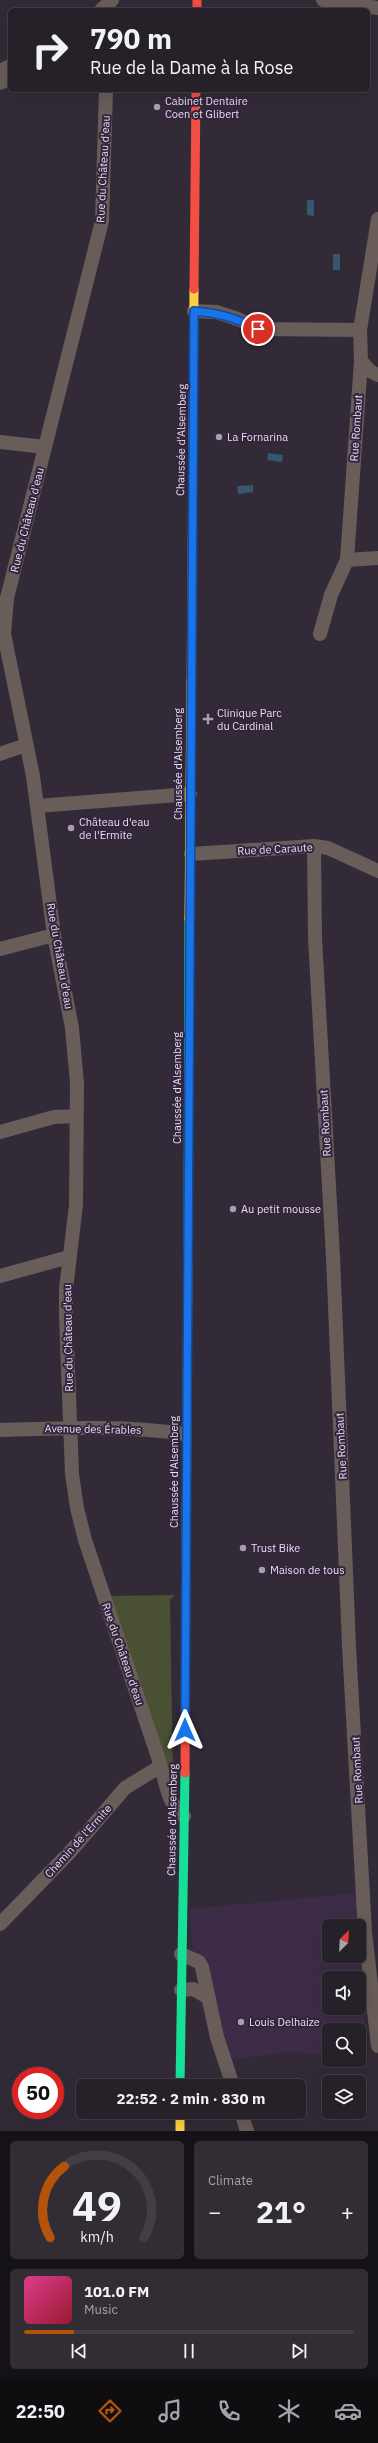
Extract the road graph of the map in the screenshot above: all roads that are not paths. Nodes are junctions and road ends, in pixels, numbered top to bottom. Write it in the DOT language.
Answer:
graph roads {
  1 [pos="323,0"];
  2 [pos="378,8"];
  3 [pos="106,92"];
  4 [pos="196,92"];
  5 [pos="378,219"];
  6 [pos="194,311"];
  7 [pos="360,330"];
  8 [pos="361,360"];
  9 [pos="378,375"];
  10 [pos="0,442"];
  11 [pos="45,448"];
  12 [pos="378,558"];
  13 [pos="347,560"];
  14 [pos="4,598"];
  15 [pos="320,634"];
  16 [pos="26,745"];
  17 [pos="0,754"];
  18 [pos="190,794"];
  19 [pos="37,806"];
  20 [pos="314,846"];
  21 [pos="191,854"];
  22 [pos="378,871"];
  23 [pos="54,935"];
  24 [pos="0,949"];
  25 [pos="76,1116"];
  26 [pos="0,1132"];
  27 [pos="68,1257"];
  28 [pos="0,1276"];
  29 [pos="69,1427"];
  30 [pos="0,1430"];
  31 [pos="186,1434"];
  32 [pos="161,1766"];
  33 [pos="184,1816"];
  34 [pos="0,1924"];
  35 [pos="181,1954"];
  36 [pos="181,1990"];
  37 [pos="209,1998"];
  38 [pos="378,2046"];
  39 [pos="180,2079"];
  40 [pos="231,2079"];
  41 [pos="180,2119"];
  42 [pos="243,2119"];
  43 [pos="180,2131"];
  44 [pos="247,2131"];
  1 -- 2 [label="street"];
  3 -- 11 [label="street, Rue du Château d'eau"];
  4 -- 6 [label="main road, Chaussée d'Alsemberg"];
  5 -- 7 [label="street, Rue Rombaut"];
  6 -- 7 [label="street"];
  6 -- 18 [label="main road, Chaussée d'Alsemberg"];
  7 -- 8 [label="street, Rue Rombaut"];
  8 -- 9 [label="street"];
  8 -- 13 [label="street, Rue Rombaut"];
  10 -- 11 [label="street"];
  11 -- 14 [label="street, Rue du Château d'eau"];
  12 -- 13 [label="street"];
  13 -- 15 [label="street, Rue Rombaut"];
  14 -- 16 [label="street, Rue du Château d'eau"];
  16 -- 17 [label="street"];
  16 -- 19 [label="street, Rue du Château d'eau"];
  18 -- 19 [label="street"];
  18 -- 21 [label="main road, Chaussée d'Alsemberg"];
  19 -- 23 [label="street, Rue du Château d'eau"];
  20 -- 21 [label="street, Rue de Caraute"];
  20 -- 22 [label="street, Rue de Caraute"];
  20 -- 38 [label="street, Rue Rombaut"];
  21 -- 31 [label="main road, Chaussée d'Alsemberg"];
  23 -- 24 [label="street"];
  23 -- 25 [label="street, Rue du Château d'eau"];
  25 -- 26 [label="street"];
  25 -- 27 [label="street, Rue du Château d'eau"];
  27 -- 28 [label="street"];
  27 -- 29 [label="street, Rue du Château d'eau"];
  29 -- 30 [label="street, Avenue des Érables"];
  29 -- 31 [label="street, Avenue des Érables"];
  29 -- 32 [label="street, Rue du Château d'eau"];
  31 -- 33 [label="main road, Chaussée d'Alsemberg"];
  32 -- 33 [label="street, Rue du Château d'eau"];
  32 -- 34 [label="street, Chemin de l'Ermite"];
  33 -- 35 [label="main road, Chaussée d'Alsemberg"];
  35 -- 36 [label="main road, Chaussée d'Alsemberg"];
  35 -- 37 [label="street"];
  36 -- 37 [label="street"];
  36 -- 39 [label="main road, Chaussée d'Alsemberg"];
  37 -- 40 [label="street"];
  41 -- 43 [label="main road"];
  42 -- 44 [label="street"];
}
